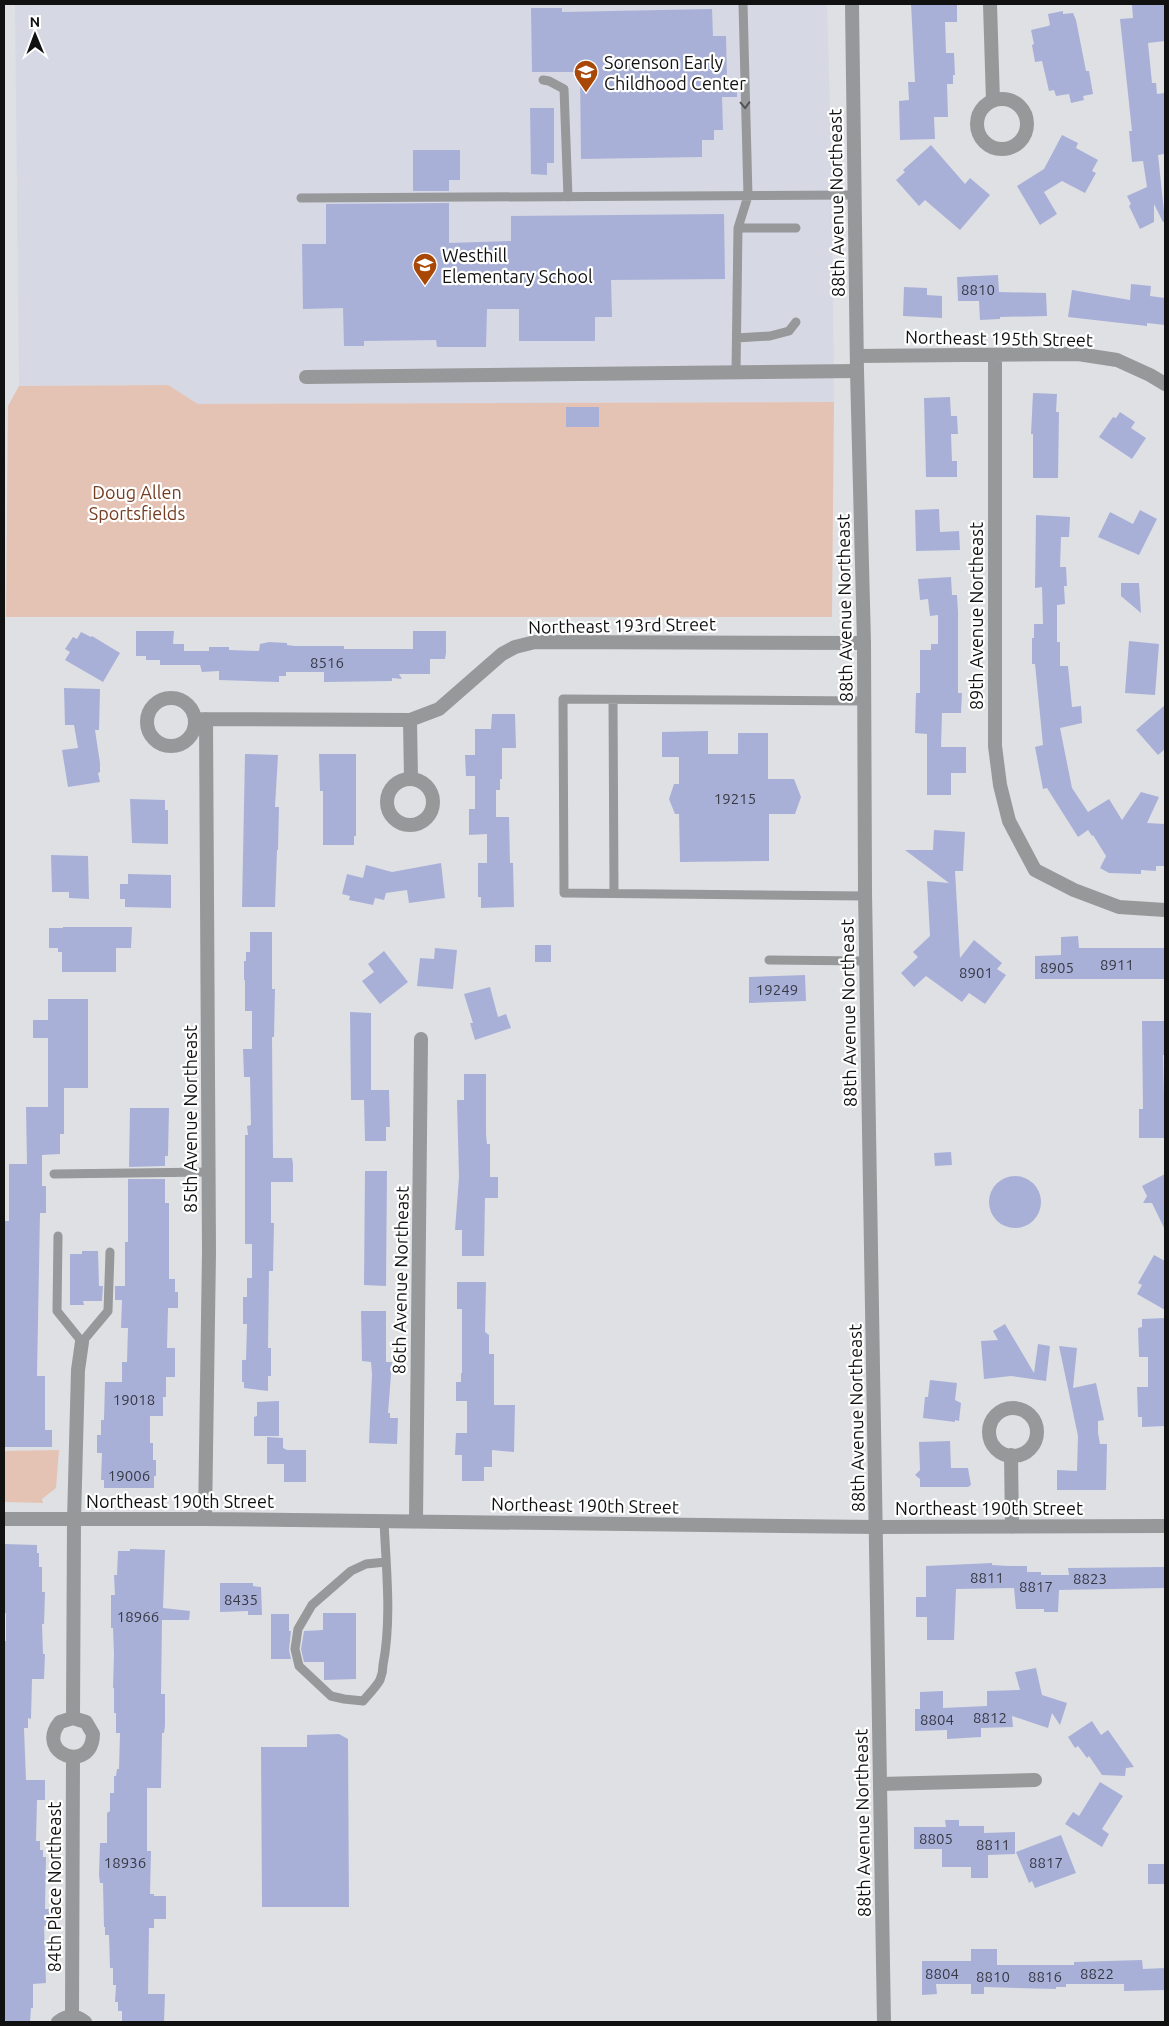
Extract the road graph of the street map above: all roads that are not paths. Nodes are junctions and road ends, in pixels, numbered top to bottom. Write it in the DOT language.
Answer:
graph roads {
  1 [pos="743,4"];
  2 [pos="852,4"];
  3 [pos="990,4"];
  4 [pos="543,80"];
  5 [pos="993,101"];
  6 [pos="855,195"];
  7 [pos="748,196"];
  8 [pos="568,197"];
  9 [pos="301,198"];
  10 [pos="738,228"];
  11 [pos="796,228"];
  12 [pos="796,322"];
  13 [pos="737,338"];
  14 [pos="994,354"];
  15 [pos="857,356"];
  16 [pos="857,371"];
  17 [pos="736,372"];
  18 [pos="306,377"];
  19 [pos="1165,384"];
  20 [pos="864,643"];
  21 [pos="613,700"];
  22 [pos="864,701"];
  23 [pos="201,719"];
  24 [pos="410,720"];
  25 [pos="411,779"];
  26 [pos="614,893"];
  27 [pos="865,896"];
  28 [pos="1165,910"];
  29 [pos="770,960"];
  30 [pos="866,961"];
  31 [pos="421,1039"];
  32 [pos="209,1172"];
  33 [pos="54,1174"];
  34 [pos="58,1236"];
  35 [pos="110,1252"];
  36 [pos="82,1342"];
  37 [pos="1011,1455"];
  38 [pos="4,1519"];
  39 [pos="205,1519"];
  40 [pos="74,1520"];
  41 [pos="384,1521"];
  42 [pos="416,1521"];
  43 [pos="1165,1526"];
  44 [pos="877,1527"];
  45 [pos="1012,1527"];
  46 [pos="386,1562"];
  47 [pos="73,1718"];
  48 [pos="73,1757"];
  49 [pos="1034,1780"];
  50 [pos="880,1784"];
  51 [pos="72,2016"];
  52 [pos="58,2022"];
  53 [pos="85,2022"];
  54 [pos="884,2022"];
  1 -- 7 [label="lane, one-way"];
  2 -- 6 [label="street, 88th Avenue Northeast"];
  3 -- 5 [label="street"];
  4 -- 8 [label="lane"];
  6 -- 7 [label="lane"];
  6 -- 15 [label="street, 88th Avenue Northeast"];
  7 -- 8 [label="lane"];
  7 -- 10 [label="lane"];
  8 -- 9 [label="lane"];
  10 -- 11 [label="lane"];
  10 -- 13 [label="lane"];
  12 -- 13 [label="lane"];
  13 -- 17 [label="lane"];
  14 -- 15 [label="street, Northeast 195th Street"];
  14 -- 19 [label="street, Northeast 195th Street"];
  14 -- 28 [label="street, 89th Avenue Northeast"];
  15 -- 16 [label="street, 88th Avenue Northeast"];
  16 -- 17 [label="street"];
  16 -- 20 [label="street, 88th Avenue Northeast"];
  17 -- 18 [label="street"];
  20 -- 22 [label="street, 88th Avenue Northeast"];
  20 -- 24 [label="street, Northeast 193rd Street"];
  21 -- 22 [label="lane"];
  21 -- 26 [label="lane"];
  21 -- 26 [label="lane"];
  22 -- 27 [label="street, 88th Avenue Northeast"];
  23 -- 24 [label="street, Northeast 193rd Street"];
  23 -- 32 [label="street, 85th Avenue Northeast"];
  24 -- 25 [label="street"];
  26 -- 27 [label="lane"];
  27 -- 30 [label="street, 88th Avenue Northeast"];
  29 -- 30 [label="lane"];
  30 -- 44 [label="street, 88th Avenue Northeast"];
  31 -- 42 [label="street, 86th Avenue Northeast"];
  32 -- 33 [label="lane"];
  32 -- 39 [label="street, 85th Avenue Northeast"];
  34 -- 36 [label="lane"];
  35 -- 36 [label="lane"];
  36 -- 40 [label="street"];
  37 -- 45 [label="street"];
  38 -- 40 [label="street, Northeast 190th Street"];
  39 -- 40 [label="street, Northeast 190th Street"];
  39 -- 41 [label="street, Northeast 190th Street"];
  40 -- 47 [label="street"];
  41 -- 42 [label="street, Northeast 190th Street"];
  41 -- 46 [label="lane"];
  42 -- 44 [label="street, Northeast 190th Street"];
  43 -- 45 [label="street, Northeast 190th Street"];
  44 -- 45 [label="street, Northeast 190th Street"];
  44 -- 50 [label="street, 88th Avenue Northeast"];
  46 -- 46 [label="lane"];
  47 -- 48 [label="street"];
  47 -- 48 [label="street"];
  48 -- 51 [label="street, 84th Place Northeast"];
  49 -- 50 [label="street"];
  50 -- 54 [label="street, 88th Avenue Northeast"];
  51 -- 52 [label="street"];
  51 -- 53 [label="street"];
}
